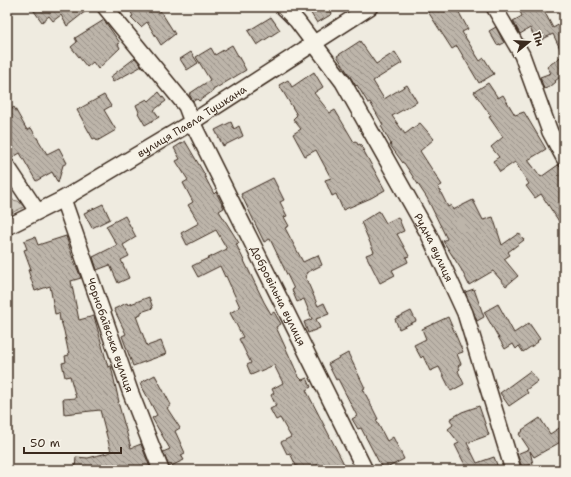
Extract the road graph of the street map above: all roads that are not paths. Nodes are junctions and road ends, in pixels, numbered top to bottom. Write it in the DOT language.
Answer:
graph roads {
  1 [pos="106,7"];
  2 [pos="283,7"];
  3 [pos="370,7"];
  4 [pos="494,7"];
  5 [pos="313,43"];
  6 [pos="192,122"];
  7 [pos="564,158"];
  8 [pos="7,166"];
  9 [pos="64,199"];
  10 [pos="37,211"];
  11 [pos="7,227"];
  12 [pos="161,470"];
  13 [pos="365,470"];
  14 [pos="513,470"];
  1 -- 6 [label="street, Добровільна вулиця"];
  2 -- 5 [label="street, Рудна вулиця"];
  3 -- 5 [label="street, вулиця Павла Тушкана"];
  4 -- 7 [label="street"];
  5 -- 6 [label="street, вулиця Павла Тушкана"];
  5 -- 14 [label="street, Рудна вулиця"];
  6 -- 9 [label="street, вулиця Павла Тушкана"];
  6 -- 13 [label="street, Добровільна вулиця"];
  8 -- 10 [label="street"];
  9 -- 10 [label="street, вулиця Павла Тушкана"];
  9 -- 12 [label="street, Чорнобаївська вулиця"];
  10 -- 11 [label="street, вулиця Павла Тушкана"];
}
